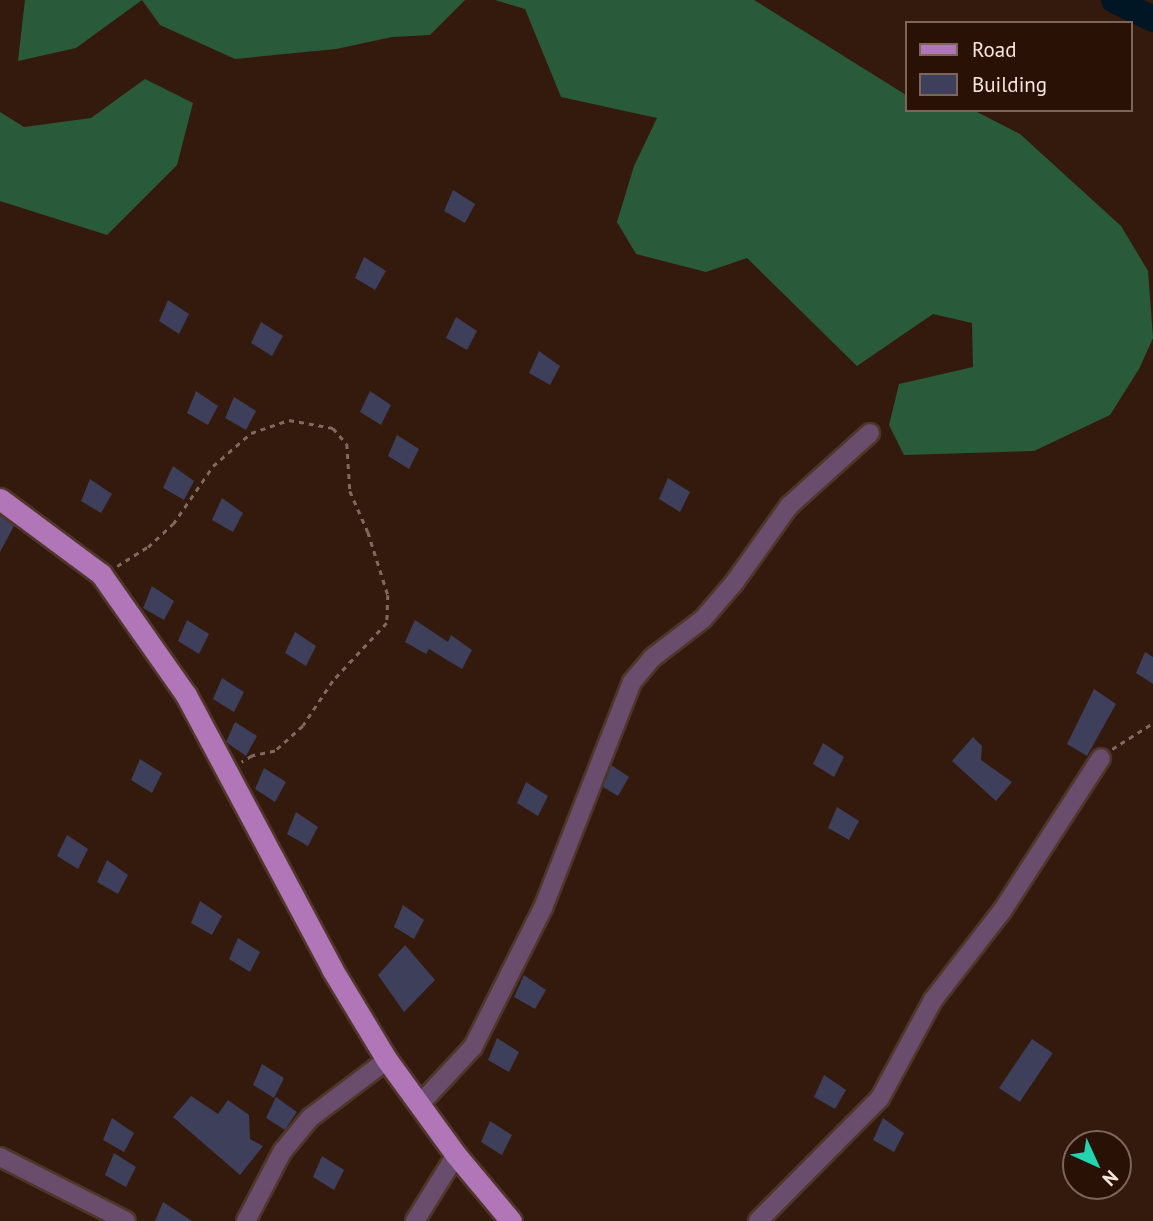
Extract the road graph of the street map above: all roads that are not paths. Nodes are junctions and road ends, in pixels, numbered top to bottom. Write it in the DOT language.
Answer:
graph roads {
  1 [pos="870,433"];
  2 [pos="0,499"];
  3 [pos="1101,758"];
  4 [pos="387,1060"];
  5 [pos="421,1104"];
  6 [pos="456,1155"];
  7 [pos="0,1157"];
  8 [pos="126,1221"];
  9 [pos="246,1221"];
  10 [pos="415,1221"];
  11 [pos="510,1221"];
  12 [pos="758,1221"];
  1 -- 5 [label="street"];
  2 -- 4 [label="main road"];
  3 -- 12 [label="street"];
  4 -- 5 [label="main road"];
  4 -- 9 [label="street"];
  5 -- 6 [label="main road"];
  6 -- 10 [label="street"];
  6 -- 11 [label="main road"];
  7 -- 8 [label="street"];
}
